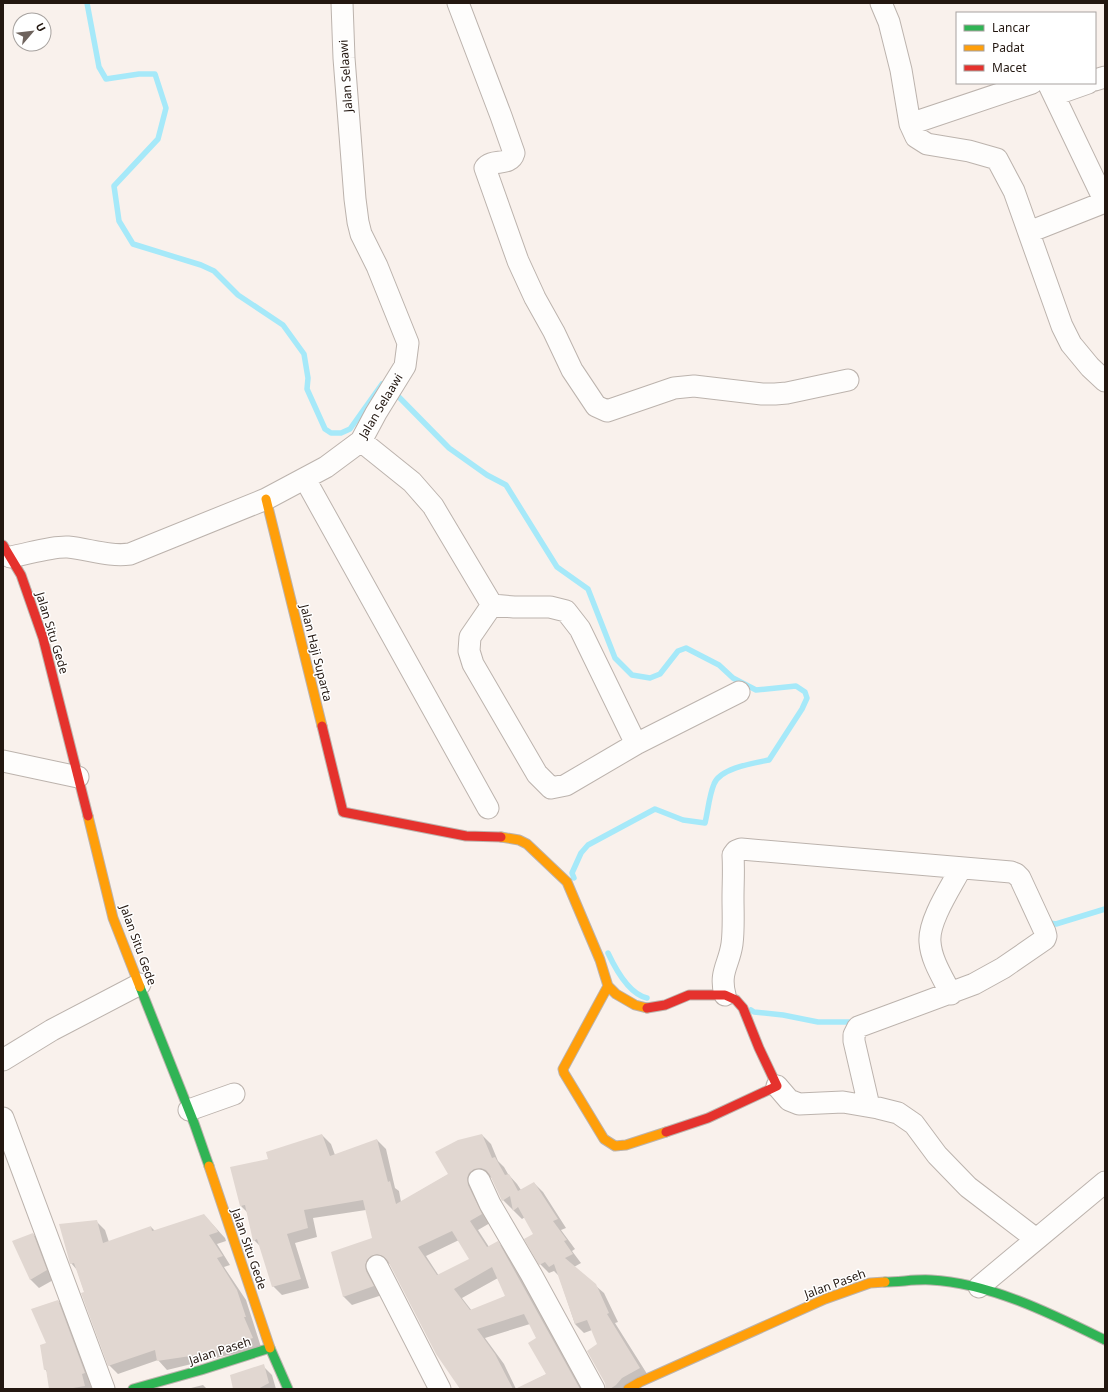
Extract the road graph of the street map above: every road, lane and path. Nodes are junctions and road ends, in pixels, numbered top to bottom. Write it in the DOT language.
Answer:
graph roads {
  1 [pos="342,3"];
  2 [pos="458,3"];
  3 [pos="881,3"];
  4 [pos="1029,84"];
  5 [pos="1082,84"];
  6 [pos="1051,89"];
  7 [pos="910,124"];
  8 [pos="1029,232"];
  9 [pos="848,380"];
  10 [pos="1105,381"];
  11 [pos="361,441"];
  12 [pos="305,479"];
  13 [pos="266,499"];
  14 [pos="6,551"];
  15 [pos="492,605"];
  16 [pos="739,692"];
  17 [pos="636,744"];
  18 [pos="3,761"];
  19 [pos="78,777"];
  20 [pos="488,808"];
  21 [pos="961,868"];
  22 [pos="140,984"];
  23 [pos="608,986"];
  24 [pos="724,989"];
  25 [pos="948,989"];
  26 [pos="3,1060"];
  27 [pos="777,1086"];
  28 [pos="234,1094"];
  29 [pos="869,1106"];
  30 [pos="189,1110"];
  31 [pos="3,1118"];
  32 [pos="479,1180"];
  33 [pos="1105,1182"];
  34 [pos="1036,1239"];
  35 [pos="377,1266"];
  36 [pos="979,1287"];
  37 [pos="1105,1340"];
  38 [pos="270,1348"];
  39 [pos="637,1387"];
  40 [pos="104,1389"];
  41 [pos="133,1389"];
  42 [pos="288,1389"];
  43 [pos="440,1389"];
  44 [pos="594,1389"];
  1 -- 11 [label="street, Jalan Selaawi"];
  2 -- 9 [label="street"];
  3 -- 7 [label="street"];
  4 -- 7 [label="street"];
  5 -- 6 [label="street"];
  6 -- 8 [label="street"];
  7 -- 8 [label="street"];
  8 -- 10 [label="street"];
  11 -- 12 [label="street, Jalan Selaawi"];
  11 -- 15 [label="street"];
  12 -- 13 [label="street, Jalan Selaawi"];
  12 -- 20 [label="street"];
  13 -- 14 [label="street, Jalan Selaawi"];
  13 -- 23 [label="street, Jalan Haji Suparta"];
  14 -- 19 [label="street, Jalan Situ Gede"];
  15 -- 17 [label="street"];
  15 -- 17 [label="street"];
  16 -- 17 [label="street"];
  18 -- 19 [label="street"];
  19 -- 22 [label="street, Jalan Situ Gede"];
  21 -- 24 [label="street"];
  21 -- 25 [label="street"];
  21 -- 25 [label="street"];
  22 -- 26 [label="street"];
  22 -- 30 [label="street, Jalan Situ Gede"];
  23 -- 24 [label="street"];
  23 -- 27 [label="street"];
  24 -- 27 [label="street"];
  25 -- 29 [label="street"];
  27 -- 29 [label="street"];
  28 -- 30 [label="street"];
  29 -- 34 [label="street"];
  30 -- 38 [label="street, Jalan Situ Gede"];
  31 -- 40 [label="street"];
  32 -- 44 [label="street"];
  33 -- 34 [label="street"];
  34 -- 36 [label="street"];
  35 -- 43 [label="street"];
  36 -- 37 [label="street, Jalan Paseh"];
  36 -- 39 [label="street, Jalan Paseh"];
  38 -- 41 [label="street, Jalan Paseh"];
  38 -- 42 [label="street, Jalan Paseh"];
}
